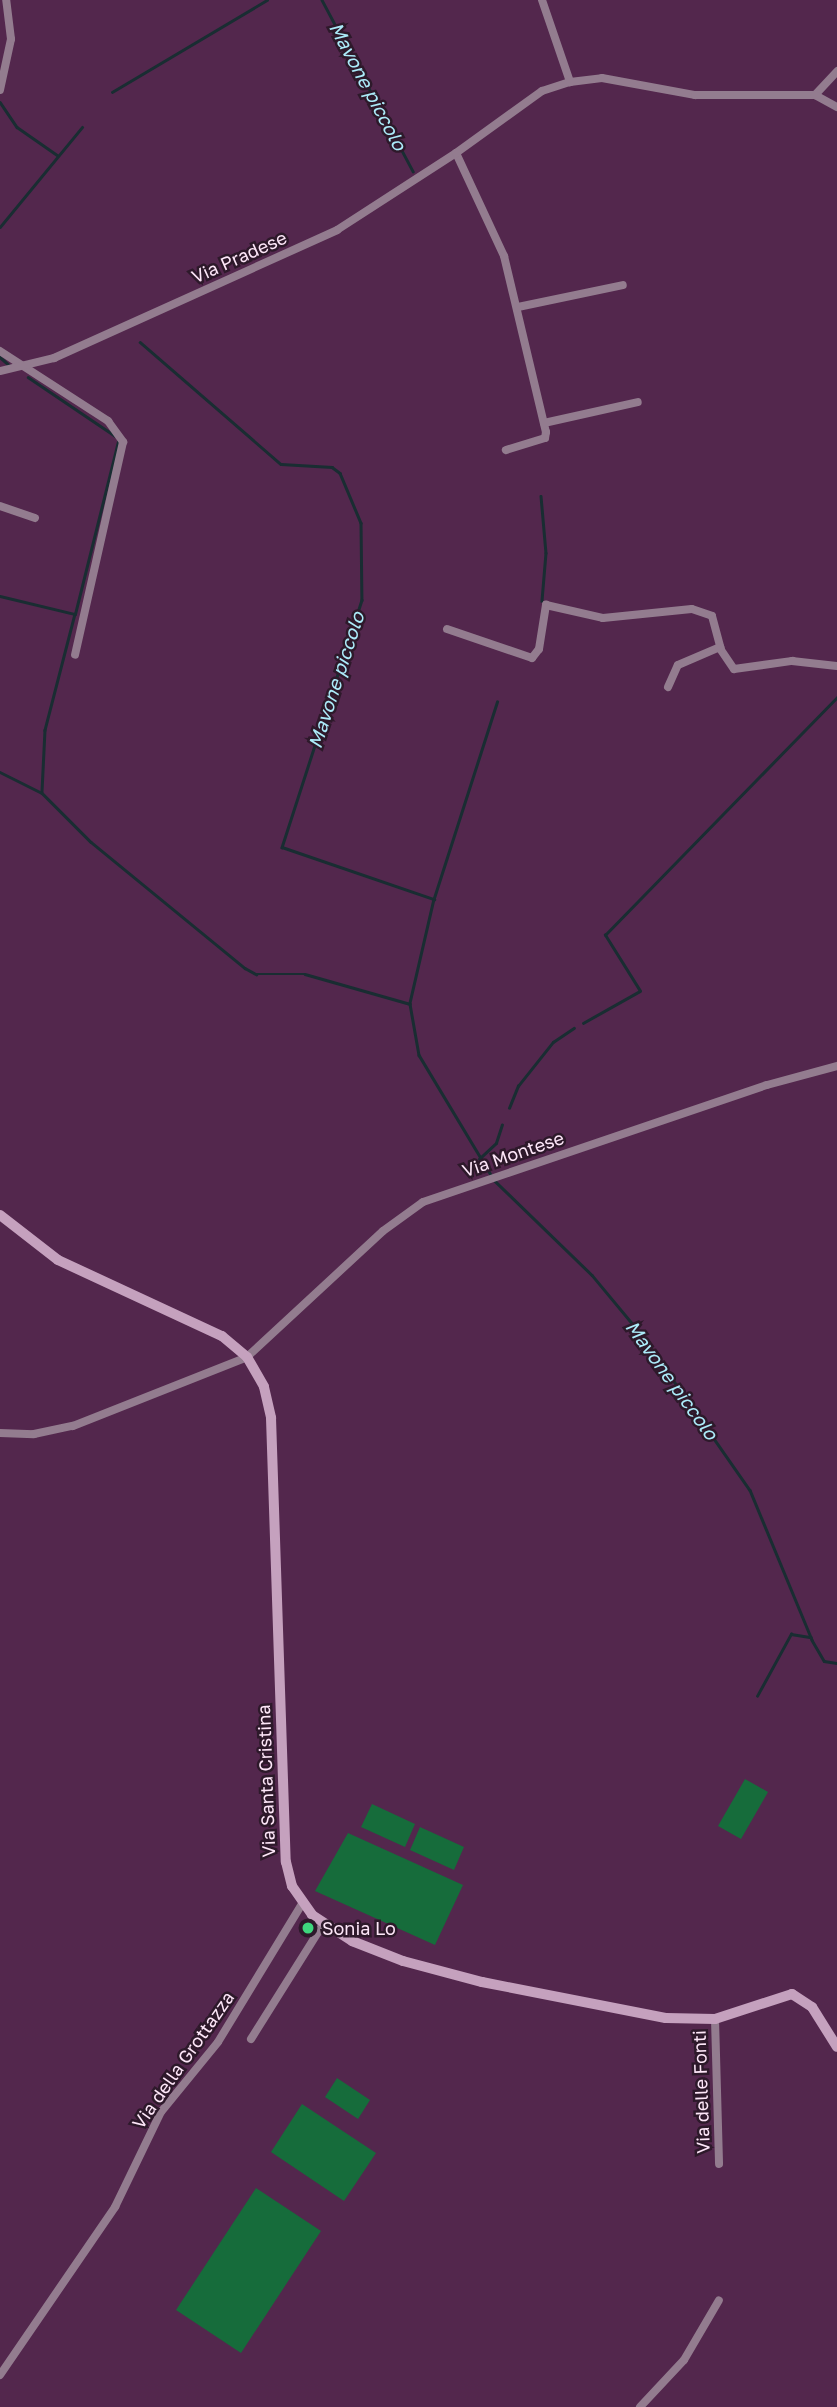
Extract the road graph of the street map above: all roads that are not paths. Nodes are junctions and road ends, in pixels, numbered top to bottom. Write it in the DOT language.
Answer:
graph roads {
  1 [pos="6,0"];
  2 [pos="542,0"];
  3 [pos="837,71"];
  4 [pos="570,82"];
  5 [pos="0,90"];
  6 [pos="815,95"];
  7 [pos="837,107"];
  8 [pos="456,153"];
  9 [pos="623,285"];
  10 [pos="517,307"];
  11 [pos="0,351"];
  12 [pos="24,368"];
  13 [pos="0,371"];
  14 [pos="638,402"];
  15 [pos="544,423"];
  16 [pos="506,450"];
  17 [pos="0,506"];
  18 [pos="35,518"];
  19 [pos="447,629"];
  20 [pos="720,647"];
  21 [pos="75,655"];
  22 [pos="837,666"];
  23 [pos="668,687"];
  24 [pos="837,1066"];
  25 [pos="0,1215"];
  26 [pos="247,1356"];
  27 [pos="0,1433"];
  28 [pos="302,1903"];
  29 [pos="323,1924"];
  30 [pos="715,2019"];
  31 [pos="251,2039"];
  32 [pos="837,2047"];
  33 [pos="719,2164"];
  34 [pos="719,2300"];
  35 [pos="0,2375"];
  36 [pos="640,2407"];
  1 -- 5 [label="street"];
  2 -- 4 [label="street"];
  3 -- 6 [label="street"];
  4 -- 6 [label="street, Via Pradese"];
  4 -- 8 [label="street, Via Pradese"];
  6 -- 7 [label="street, Via Pradese"];
  8 -- 10 [label="street"];
  8 -- 12 [label="street, Via Pradese"];
  9 -- 10 [label="street"];
  10 -- 15 [label="street"];
  11 -- 12 [label="street"];
  12 -- 13 [label="street, Via Pradese"];
  12 -- 21 [label="street"];
  14 -- 15 [label="street"];
  15 -- 16 [label="street"];
  17 -- 18 [label="street"];
  19 -- 20 [label="street"];
  20 -- 22 [label="street"];
  20 -- 23 [label="street"];
  24 -- 26 [label="street, Via Montese"];
  25 -- 26 [label="street, Via Santa Cristina"];
  26 -- 27 [label="street"];
  26 -- 28 [label="street, Via Santa Cristina"];
  28 -- 29 [label="street, Via Santa Cristina"];
  28 -- 35 [label="street, Via della Grottazza"];
  29 -- 30 [label="street, Via Santa Cristina"];
  29 -- 31 [label="street"];
  30 -- 32 [label="street, Via Santa Cristina"];
  30 -- 33 [label="street, Via delle Fonti"];
  34 -- 36 [label="street"];
}
